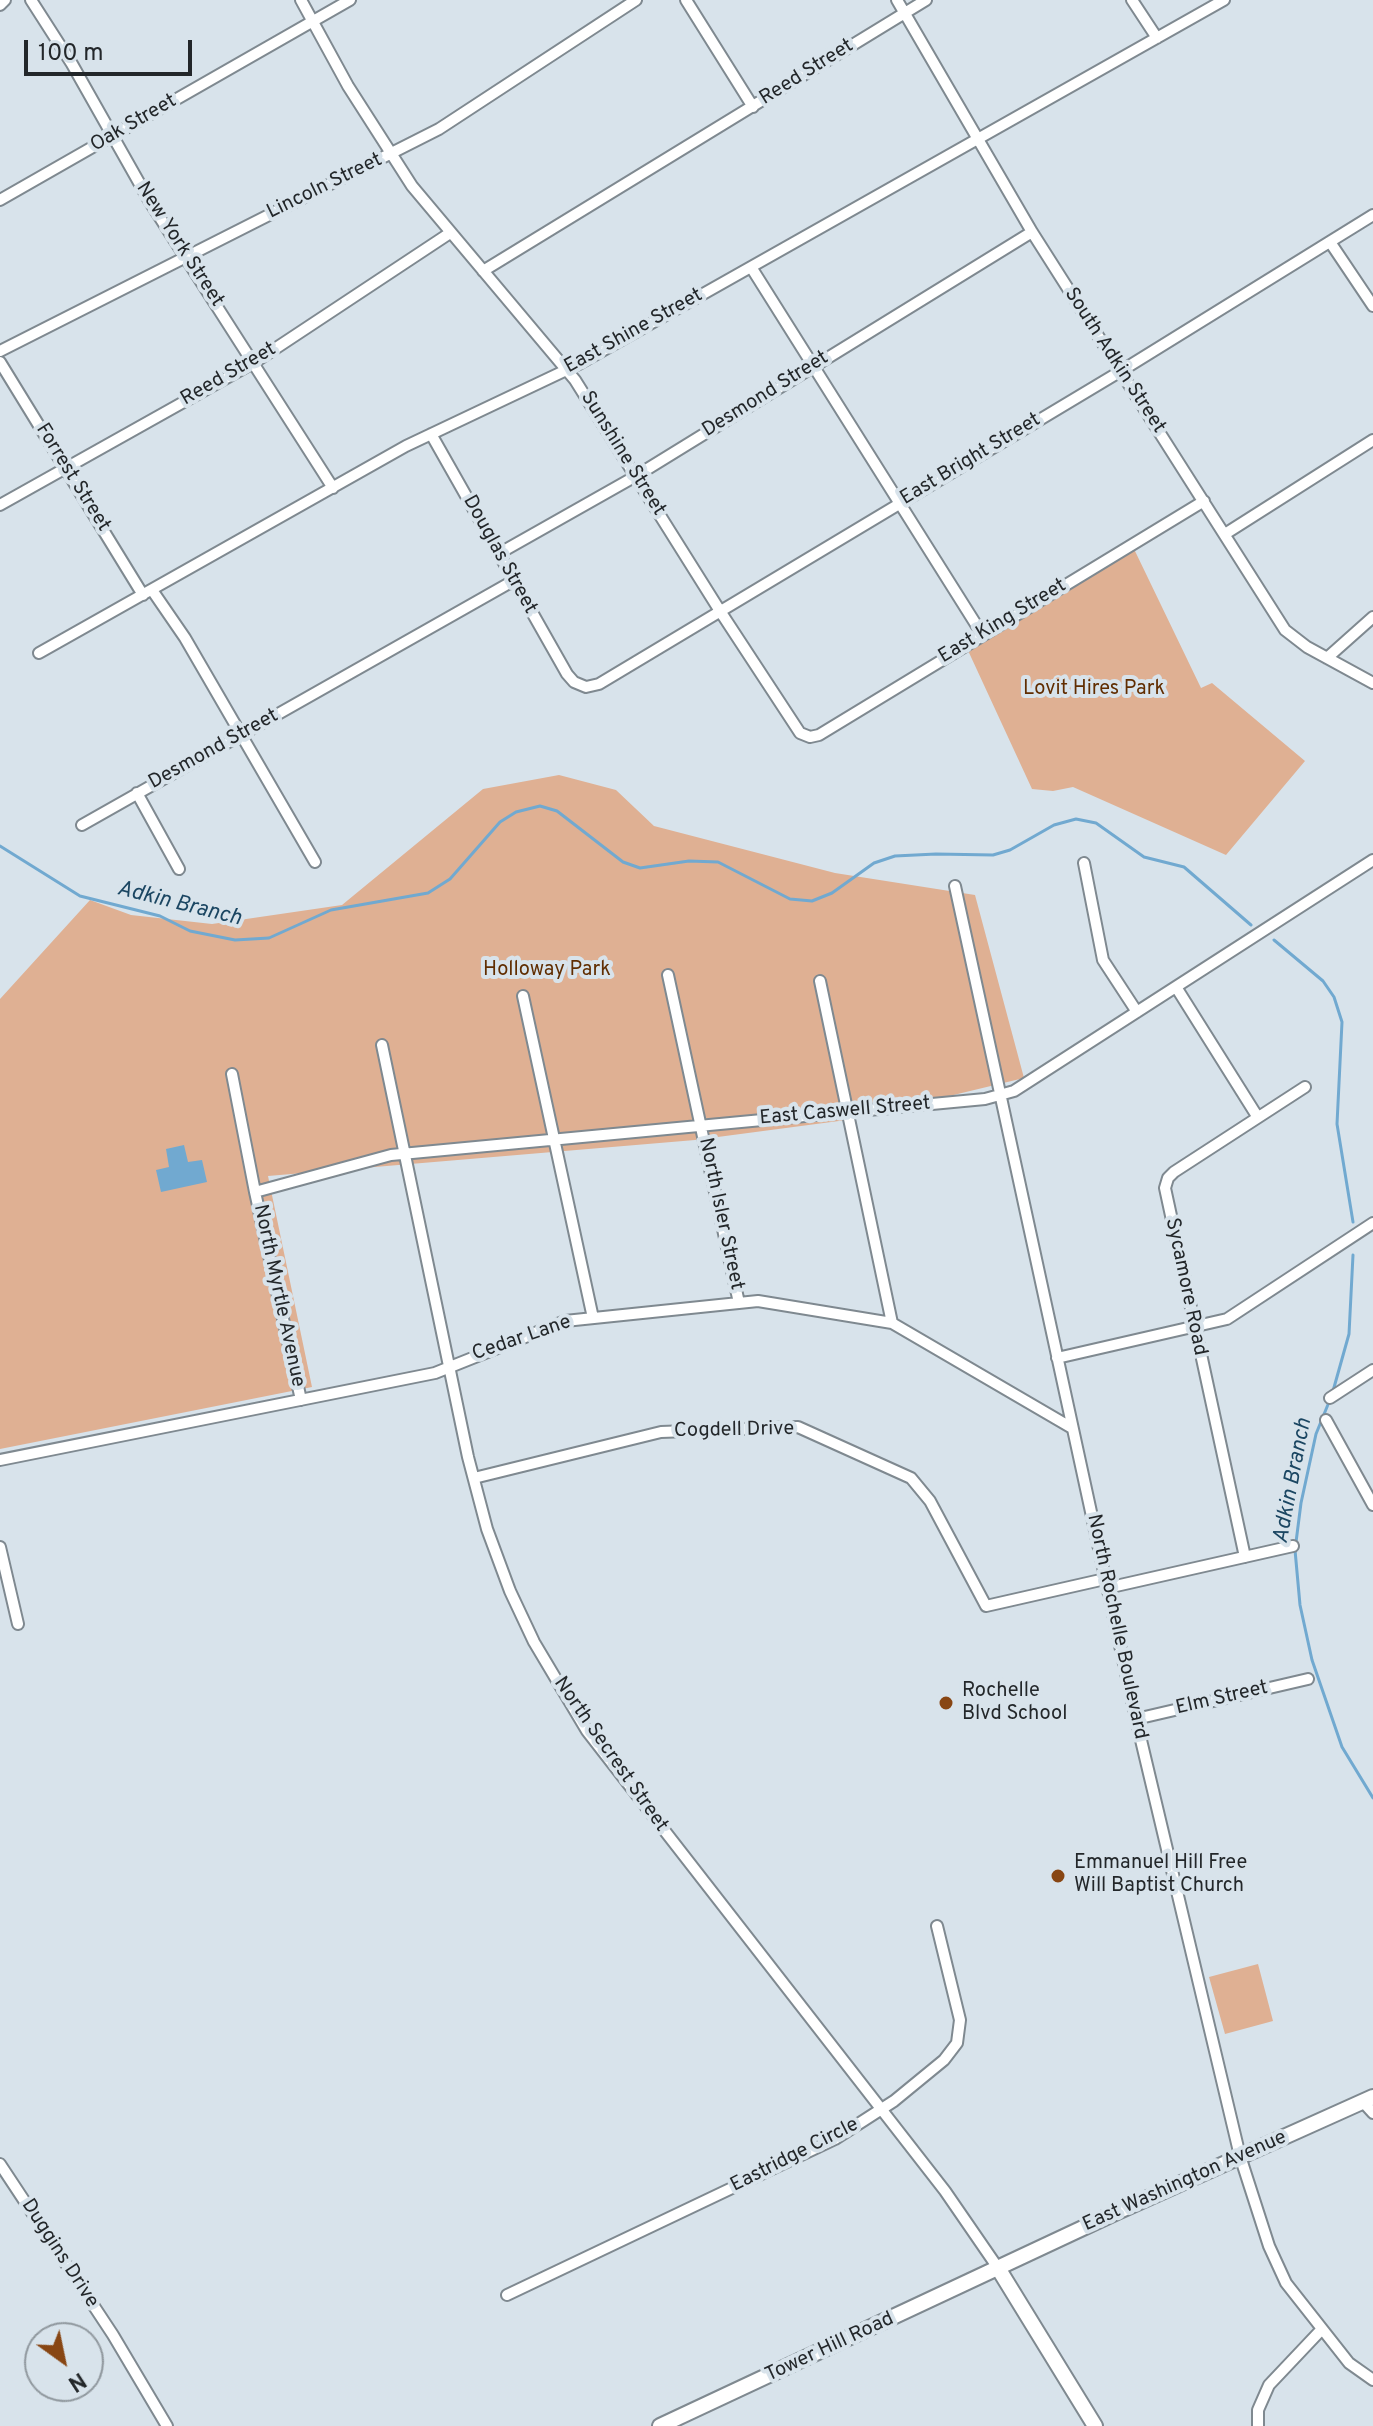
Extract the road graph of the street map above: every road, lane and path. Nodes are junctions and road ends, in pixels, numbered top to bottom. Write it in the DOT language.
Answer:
graph roads {
  1 [pos="5,0"];
  2 [pos="31,0"];
  3 [pos="301,0"];
  4 [pos="350,0"];
  5 [pos="636,0"];
  6 [pos="686,0"];
  7 [pos="897,0"];
  8 [pos="926,0"];
  9 [pos="1132,0"];
  10 [pos="1224,0"];
  11 [pos="0,5"];
  12 [pos="905,13"];
  13 [pos="313,21"];
  14 [pos="1157,38"];
  15 [pos="753,107"];
  16 [pos="111,137"];
  17 [pos="976,140"];
  18 [pos="391,154"];
  19 [pos="0,200"];
  20 [pos="1373,215"];
  21 [pos="1032,232"];
  22 [pos="450,233"];
  23 [pos="1330,242"];
  24 [pos="187,256"];
  25 [pos="751,267"];
  26 [pos="483,271"];
  27 [pos="1373,306"];
  28 [pos="0,351"];
  29 [pos="0,362"];
  30 [pos="255,362"];
  31 [pos="814,365"];
  32 [pos="566,370"];
  33 [pos="1121,371"];
  34 [pos="431,434"];
  35 [pos="1373,440"];
  36 [pos="66,468"];
  37 [pos="636,476"];
  38 [pos="333,488"];
  39 [pos="1204,501"];
  40 [pos="899,503"];
  41 [pos="0,505"];
  42 [pos="1225,534"];
  43 [pos="498,554"];
  44 [pos="513,581"];
  45 [pos="147,592"];
  46 [pos="720,611"];
  47 [pos="1373,617"];
  48 [pos="982,634"];
  49 [pos="39,653"];
  50 [pos="1327,658"];
  51 [pos="567,674"];
  52 [pos="1373,683"];
  53 [pos="800,733"];
  54 [pos="242,734"];
  55 [pos="137,793"];
  56 [pos="82,825"];
  57 [pos="1373,860"];
  58 [pos="315,862"];
  59 [pos="1084,863"];
  60 [pos="179,869"];
  61 [pos="955,886"];
  62 [pos="668,975"];
  63 [pos="820,981"];
  64 [pos="1176,987"];
  65 [pos="523,996"];
  66 [pos="1137,1012"];
  67 [pos="382,1045"];
  68 [pos="232,1074"];
  69 [pos="1305,1087"];
  70 [pos="1000,1095"];
  71 [pos="848,1111"];
  72 [pos="1257,1116"];
  73 [pos="700,1126"];
  74 [pos="553,1139"];
  75 [pos="404,1154"];
  76 [pos="255,1192"];
  77 [pos="1373,1223"];
  78 [pos="739,1303"];
  79 [pos="593,1318"];
  80 [pos="892,1323"];
  81 [pos="1193,1327"];
  82 [pos="1057,1358"];
  83 [pos="449,1366"];
  84 [pos="1373,1370"];
  85 [pos="1330,1398"];
  86 [pos="301,1400"];
  87 [pos="1326,1420"];
  88 [pos="1072,1428"];
  89 [pos="0,1460"];
  90 [pos="474,1478"];
  91 [pos="1373,1505"];
  92 [pos="1293,1546"];
  93 [pos="0,1547"];
  94 [pos="1245,1557"];
  95 [pos="1106,1583"];
  96 [pos="18,1624"];
  97 [pos="1308,1679"];
  98 [pos="1136,1719"];
  99 [pos="937,1926"];
  100 [pos="1370,2104"];
  101 [pos="880,2109"];
  102 [pos="1240,2156"];
  103 [pos="0,2164"];
  104 [pos="998,2268"];
  105 [pos="507,2295"];
  106 [pos="1322,2329"];
  107 [pos="1373,2380"];
  108 [pos="167,2426"];
  109 [pos="660,2426"];
  110 [pos="1095,2426"];
  111 [pos="1258,2426"];
  1 -- 11 [label="street"];
  2 -- 16 [label="street, New York Street"];
  3 -- 13 [label="street, Sunshine Street"];
  4 -- 13 [label="street, Oak Street"];
  5 -- 18 [label="street, Lincoln Street"];
  6 -- 15 [label="street"];
  7 -- 12 [label="street, South Adkin Street"];
  8 -- 12 [label="street, Reed Street"];
  9 -- 14 [label="street"];
  10 -- 14 [label="street, East Shine Street"];
  12 -- 15 [label="street, Reed Street"];
  12 -- 17 [label="street, South Adkin Street"];
  13 -- 16 [label="street, Oak Street"];
  13 -- 18 [label="street, Sunshine Street"];
  14 -- 17 [label="street, East Shine Street"];
  15 -- 26 [label="street, Reed Street"];
  16 -- 19 [label="street, Oak Street"];
  16 -- 24 [label="street, New York Street"];
  17 -- 21 [label="street, South Adkin Street"];
  17 -- 25 [label="street, East Shine Street"];
  18 -- 22 [label="street, Sunshine Street"];
  18 -- 24 [label="street, Lincoln Street"];
  20 -- 23 [label="street, East Bright Street"];
  21 -- 31 [label="street, Desmond Street"];
  21 -- 33 [label="street, South Adkin Street"];
  22 -- 26 [label="street, Sunshine Street"];
  22 -- 30 [label="street, Reed Street"];
  23 -- 27 [label="street"];
  23 -- 33 [label="street, East Bright Street"];
  24 -- 28 [label="street, Lincoln Street"];
  24 -- 30 [label="street, New York Street"];
  25 -- 31 [label="street"];
  25 -- 32 [label="street, East Shine Street"];
  26 -- 32 [label="street, Sunshine Street"];
  29 -- 36 [label="street, Forrest Street"];
  30 -- 36 [label="street, Reed Street"];
  30 -- 38 [label="street, New York Street"];
  31 -- 37 [label="street, Desmond Street"];
  31 -- 40 [label="street"];
  32 -- 34 [label="street, East Shine Street"];
  32 -- 37 [label="street, Sunshine Street"];
  33 -- 39 [label="street, South Adkin Street"];
  33 -- 40 [label="street, East Bright Street"];
  34 -- 38 [label="street, East Shine Street"];
  34 -- 43 [label="street, Douglas Street"];
  35 -- 42 [label="street"];
  36 -- 41 [label="street, Reed Street"];
  36 -- 45 [label="street, Forrest Street"];
  37 -- 43 [label="street, Desmond Street"];
  37 -- 46 [label="street, Sunshine Street"];
  38 -- 45 [label="street, East Shine Street"];
  39 -- 42 [label="street, South Adkin Street"];
  39 -- 48 [label="street, East King Street"];
  40 -- 46 [label="street, East Bright Street"];
  40 -- 48 [label="street"];
  42 -- 50 [label="street, South Adkin Street"];
  43 -- 44 [label="street, Douglas Street"];
  44 -- 51 [label="street, Douglas Street"];
  44 -- 54 [label="street, Desmond Street"];
  45 -- 49 [label="street, East Shine Street"];
  45 -- 54 [label="street, Forrest Street"];
  46 -- 51 [label="street, East Bright Street"];
  46 -- 53 [label="street, Sunshine Street"];
  47 -- 50 [label="street"];
  48 -- 53 [label="street, East King Street"];
  50 -- 52 [label="street, South Adkin Street"];
  54 -- 55 [label="street, Desmond Street"];
  54 -- 58 [label="street, Forrest Street"];
  55 -- 56 [label="street, Desmond Street"];
  55 -- 60 [label="street"];
  57 -- 64 [label="street, East Caswell Street"];
  59 -- 66 [label="street"];
  61 -- 70 [label="street, North Rochelle Boulevard"];
  62 -- 73 [label="street, North Isler Street"];
  63 -- 71 [label="street"];
  64 -- 66 [label="street, East Caswell Street"];
  64 -- 72 [label="street"];
  65 -- 74 [label="street"];
  66 -- 70 [label="street, East Caswell Street"];
  67 -- 75 [label="street, North Secrest Street"];
  68 -- 76 [label="street, North Myrtle Avenue"];
  69 -- 72 [label="street, Sycamore Road"];
  70 -- 71 [label="street, East Caswell Street"];
  70 -- 82 [label="street, North Rochelle Boulevard"];
  71 -- 73 [label="street, East Caswell Street"];
  71 -- 80 [label="street"];
  72 -- 81 [label="street, Sycamore Road"];
  73 -- 74 [label="street, East Caswell Street"];
  73 -- 78 [label="street, North Isler Street"];
  74 -- 75 [label="street, East Caswell Street"];
  74 -- 79 [label="street"];
  75 -- 76 [label="street, East Caswell Street"];
  75 -- 83 [label="street, North Secrest Street"];
  76 -- 86 [label="street, North Myrtle Avenue"];
  77 -- 81 [label="street"];
  78 -- 79 [label="street, Cedar Lane"];
  78 -- 80 [label="street, Cedar Lane"];
  79 -- 83 [label="street, Cedar Lane"];
  80 -- 88 [label="street, Cedar Lane"];
  81 -- 82 [label="street"];
  81 -- 94 [label="street, Sycamore Road"];
  82 -- 88 [label="street, North Rochelle Boulevard"];
  83 -- 86 [label="street, Cedar Lane"];
  83 -- 90 [label="street, North Secrest Street"];
  84 -- 85 [label="street"];
  86 -- 89 [label="street, Cedar Lane"];
  87 -- 91 [label="street"];
  88 -- 95 [label="street, North Rochelle Boulevard"];
  90 -- 95 [label="street, Cogdell Drive"];
  90 -- 101 [label="street, North Secrest Street"];
  92 -- 94 [label="street"];
  93 -- 96 [label="street"];
  94 -- 95 [label="street"];
  95 -- 98 [label="street, North Rochelle Boulevard"];
  97 -- 98 [label="street, Elm Street"];
  98 -- 102 [label="street, North Rochelle Boulevard"];
  99 -- 101 [label="street, Eastridge Circle"];
  100 -- 102 [label="street, East Washington Avenue"];
  101 -- 104 [label="street, North Secrest Street"];
  101 -- 105 [label="street, Eastridge Circle"];
  102 -- 104 [label="street, East Washington Avenue"];
  102 -- 106 [label="street, North Rochelle Boulevard"];
  103 -- 108 [label="street, Duggins Drive"];
  104 -- 109 [label="street, Tower Hill Road"];
  104 -- 110 [label="street"];
  106 -- 107 [label="street, North Rochelle Boulevard"];
  106 -- 111 [label="street"];
}
